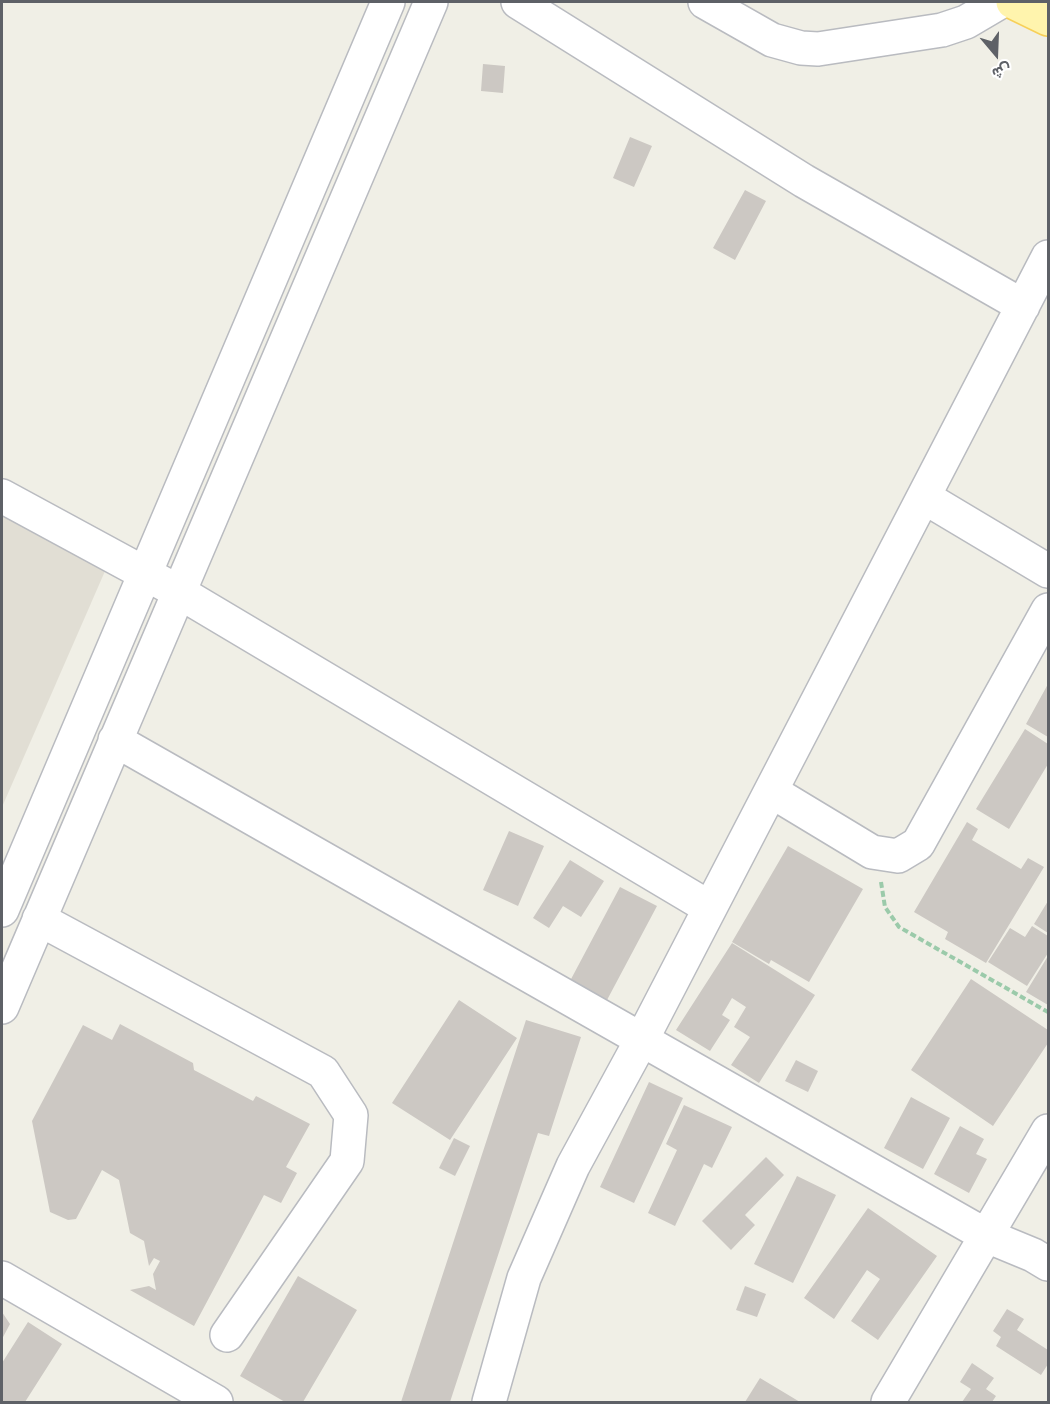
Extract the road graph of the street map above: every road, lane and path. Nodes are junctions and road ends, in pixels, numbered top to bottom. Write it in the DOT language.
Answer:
graph roads {
  1 [pos="388,2"];
  2 [pos="431,2"];
  3 [pos="518,2"];
  4 [pos="705,2"];
  5 [pos="1000,2"];
  6 [pos="1013,2"];
  7 [pos="1048,19"];
  8 [pos="1048,257"];
  9 [pos="1023,306"];
  10 [pos="2,496"];
  11 [pos="924,497"];
  12 [pos="1048,571"];
  13 [pos="179,592"];
  14 [pos="1048,610"];
  15 [pos="115,740"];
  16 [pos="771,791"];
  17 [pos="898,856"];
  18 [pos="710,908"];
  19 [pos="2,910"];
  20 [pos="39,920"];
  21 [pos="2,1007"];
  22 [pos="1048,1012"];
  23 [pos="641,1041"];
  24 [pos="1048,1131"];
  25 [pos="987,1236"];
  26 [pos="1048,1264"];
  27 [pos="2,1278"];
  28 [pos="227,1335"];
  29 [pos="216,1402"];
  30 [pos="489,1402"];
  31 [pos="888,1402"];
  1 -- 19 [label="street"];
  2 -- 13 [label="street"];
  3 -- 9 [label="street"];
  4 -- 5 [label="street"];
  6 -- 7 [label="main road"];
  8 -- 9 [label="street"];
  9 -- 11 [label="street"];
  10 -- 13 [label="street"];
  11 -- 12 [label="street"];
  11 -- 16 [label="street"];
  13 -- 15 [label="street"];
  13 -- 18 [label="street"];
  14 -- 17 [label="street"];
  15 -- 20 [label="street"];
  15 -- 23 [label="street"];
  16 -- 17 [label="street"];
  16 -- 18 [label="street"];
  17 -- 22 [label="path"];
  18 -- 23 [label="street"];
  20 -- 21 [label="street"];
  20 -- 28 [label="street"];
  23 -- 25 [label="street"];
  23 -- 30 [label="street"];
  24 -- 25 [label="street"];
  25 -- 26 [label="street"];
  25 -- 31 [label="street"];
  27 -- 29 [label="street"];
}
